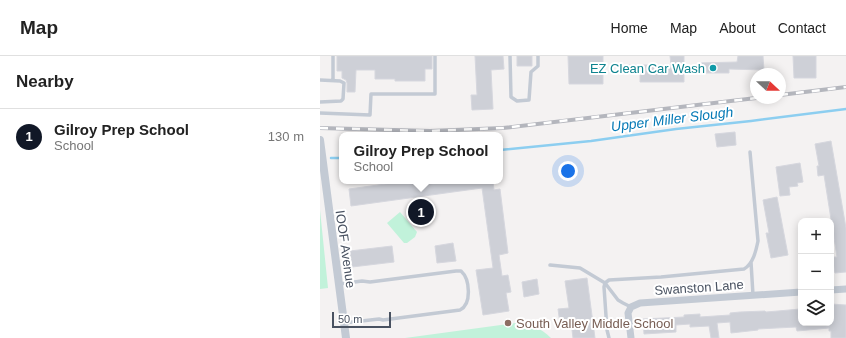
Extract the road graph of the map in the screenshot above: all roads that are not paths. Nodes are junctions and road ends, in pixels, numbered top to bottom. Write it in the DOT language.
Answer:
graph roads {
  1 [pos="333,56"];
  2 [pos="435,56"];
  3 [pos="510,56"];
  4 [pos="538,56"];
  5 [pos="320,80"];
  6 [pos="333,80"];
  7 [pos="320,102"];
  8 [pos="320,113"];
  9 [pos="320,140"];
  10 [pos="750,152"];
  11 [pos="751,262"];
  12 [pos="550,265"];
  13 [pos="605,283"];
  14 [pos="339,284"];
  15 [pos="846,289"];
  16 [pos="834,290"];
  17 [pos="798,292"];
  18 [pos="753,295"];
  19 [pos="632,307"];
  20 [pos="344,323"];
  21 [pos="346,338"];
  22 [pos="609,338"];
  23 [pos="631,338"];
  1 -- 6 [label="lane"];
  2 -- 8 [label="lane"];
  3 -- 4 [label="lane"];
  5 -- 6 [label="lane"];
  6 -- 7 [label="lane"];
  9 -- 14 [label="street, IOOF Avenue"];
  10 -- 11 [label="lane"];
  11 -- 13 [label="lane"];
  11 -- 18 [label="lane"];
  12 -- 13 [label="lane"];
  13 -- 19 [label="lane"];
  13 -- 22 [label="lane"];
  14 -- 20 [label="street, IOOF Avenue"];
  14 -- 20 [label="lane"];
  15 -- 16 [label="street"];
  17 -- 18 [label="street, Swanston Lane"];
  18 -- 19 [label="street, Swanston Lane"];
  19 -- 23 [label="street"];
  20 -- 21 [label="street, IOOF Avenue"];
}
